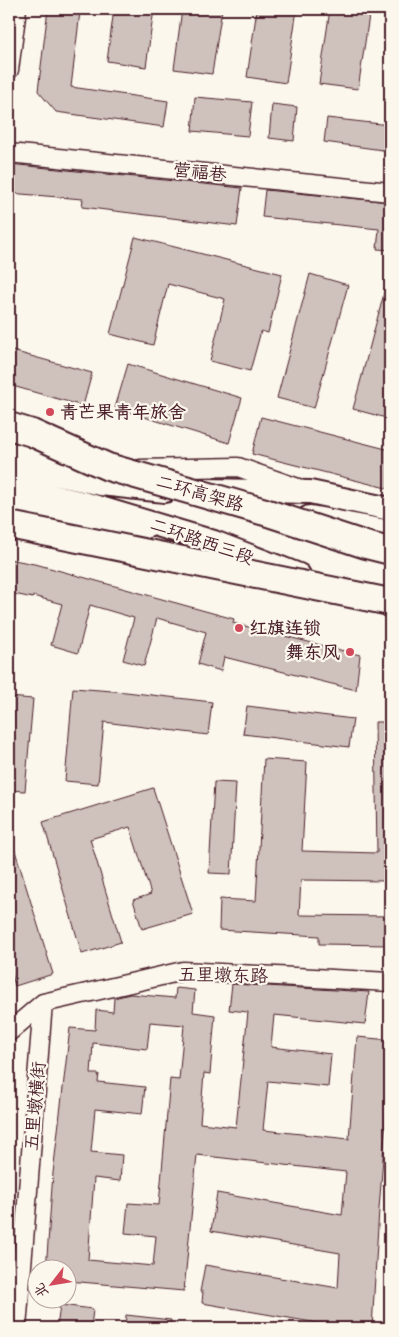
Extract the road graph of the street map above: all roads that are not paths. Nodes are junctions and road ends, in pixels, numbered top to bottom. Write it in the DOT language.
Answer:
graph roads {
  1 [pos="17,9"];
  2 [pos="9,70"];
  3 [pos="9,153"];
  4 [pos="390,192"];
  5 [pos="9,426"];
  6 [pos="9,431"];
  7 [pos="9,441"];
  8 [pos="9,464"];
  9 [pos="104,475"];
  10 [pos="9,486"];
  11 [pos="310,492"];
  12 [pos="9,505"];
  13 [pos="390,510"];
  14 [pos="265,512"];
  15 [pos="9,525"];
  16 [pos="390,534"];
  17 [pos="214,542"];
  18 [pos="390,551"];
  19 [pos="390,602"];
  20 [pos="390,611"];
  21 [pos="390,982"];
  22 [pos="43,1004"];
  23 [pos="9,1032"];
  24 [pos="17,1328"];
  1 -- 2 [label="street"];
  3 -- 4 [label="street, 营福巷"];
  5 -- 9 [label="highway, bridge"];
  6 -- 11 [label="street"];
  7 -- 9 [label="highway, 二环高架路, bridge"];
  8 -- 9 [label="main road, 二环路西三段"];
  9 -- 11 [label="main road, 二环路西三段"];
  9 -- 14 [label="highway, 二环高架路, bridge"];
  10 -- 17 [label="main road, 二环路西三段"];
  11 -- 13 [label="main road, 二环路西三段"];
  12 -- 17 [label="street"];
  14 -- 16 [label="highway, bridge"];
  14 -- 18 [label="highway, 二环高架路, bridge"];
  15 -- 19 [label="highway, bridge"];
  17 -- 20 [label="main road, 二环路西三段"];
  21 -- 22 [label="street, 五里墩东路"];
  22 -- 23 [label="street, 五里墩东路"];
  22 -- 24 [label="street, 五里墩横街"];
}
